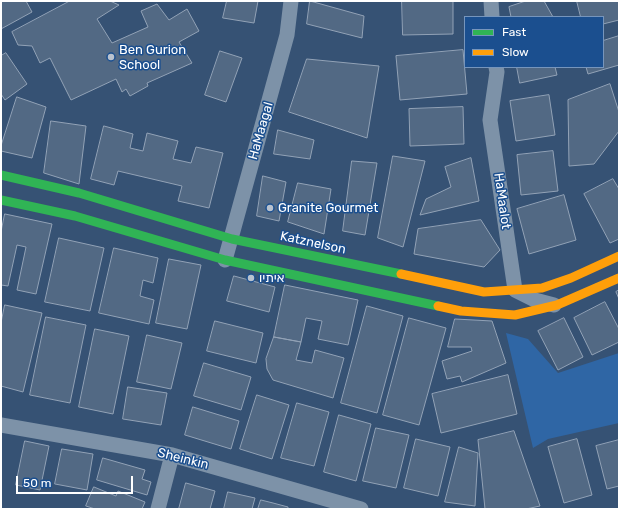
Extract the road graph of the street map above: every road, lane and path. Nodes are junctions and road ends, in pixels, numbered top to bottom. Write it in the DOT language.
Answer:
graph roads {
  1 [pos="291,1"];
  2 [pos="491,1"];
  3 [pos="492,16"];
  4 [pos="496,68"];
  5 [pos="1,175"];
  6 [pos="1,200"];
  7 [pos="232,239"];
  8 [pos="619,256"];
  9 [pos="225,260"];
  10 [pos="619,278"];
  11 [pos="515,290"];
  12 [pos="557,306"];
  13 [pos="1,425"];
  14 [pos="172,455"];
  15 [pos="158,509"];
  16 [pos="361,509"];
  1 -- 7 [label="street, HaMaagal"];
  2 -- 3 [label="street"];
  4 -- 11 [label="street, HaMaalot"];
  5 -- 7 [label="street, Katznelson"];
  6 -- 9 [label="street"];
  7 -- 9 [label="street, HaMaagal"];
  7 -- 11 [label="street, Katznelson"];
  8 -- 11 [label="street, Katznelson"];
  9 -- 12 [label="street"];
  10 -- 12 [label="street"];
  11 -- 12 [label="street"];
  13 -- 14 [label="street, Sheinkin"];
  14 -- 15 [label="street"];
  14 -- 16 [label="street, Sheinkin"];
}
